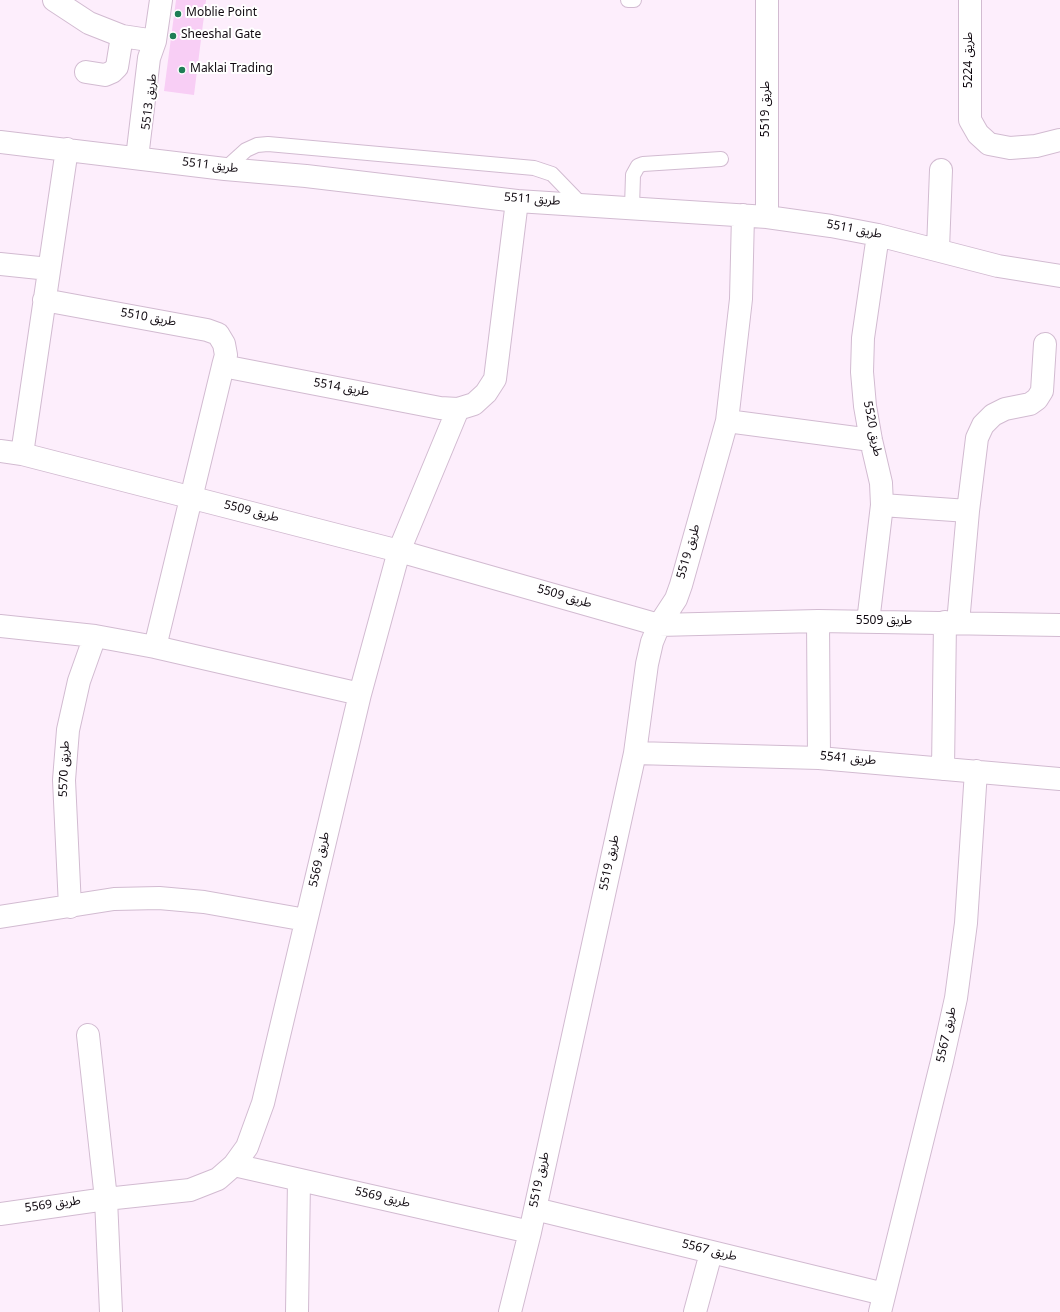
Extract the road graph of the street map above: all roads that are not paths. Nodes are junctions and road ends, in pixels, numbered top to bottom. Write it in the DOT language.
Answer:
graph roads {
  1 [pos="54,0"];
  2 [pos="162,0"];
  3 [pos="628,0"];
  4 [pos="634,0"];
  5 [pos="767,0"];
  6 [pos="970,0"];
  7 [pos="122,36"];
  8 [pos="155,41"];
  9 [pos="86,72"];
  10 [pos="1060,140"];
  11 [pos="0,142"];
  12 [pos="66,149"];
  13 [pos="137,158"];
  14 [pos="721,159"];
  15 [pos="159,161"];
  16 [pos="225,169"];
  17 [pos="941,170"];
  18 [pos="517,201"];
  19 [pos="582,205"];
  20 [pos="632,208"];
  21 [pos="743,215"];
  22 [pos="767,217"];
  23 [pos="878,235"];
  24 [pos="938,249"];
  25 [pos="0,264"];
  26 [pos="49,269"];
  27 [pos="1060,276"];
  28 [pos="44,300"];
  29 [pos="1045,344"];
  30 [pos="223,366"];
  31 [pos="458,409"];
  32 [pos="727,421"];
  33 [pos="871,440"];
  34 [pos="0,451"];
  35 [pos="22,454"];
  36 [pos="192,498"];
  37 [pos="882,505"];
  38 [pos="968,511"];
  39 [pos="399,550"];
  40 [pos="818,621"];
  41 [pos="868,622"];
  42 [pos="952,623"];
  43 [pos="659,625"];
  44 [pos="1060,625"];
  45 [pos="0,626"];
  46 [pos="95,636"];
  47 [pos="155,647"];
  48 [pos="360,694"];
  49 [pos="635,753"];
  50 [pos="819,758"];
  51 [pos="943,769"];
  52 [pos="976,771"];
  53 [pos="1058,773"];
  54 [pos="70,907"];
  55 [pos="0,917"];
  56 [pos="306,920"];
  57 [pos="88,1035"];
  58 [pos="234,1165"];
  59 [pos="299,1180"];
  60 [pos="106,1199"];
  61 [pos="535,1209"];
  62 [pos="0,1214"];
  63 [pos="530,1232"];
  64 [pos="711,1253"];
  65 [pos="882,1303"];
  66 [pos="111,1312"];
  67 [pos="296,1312"];
  68 [pos="510,1312"];
  69 [pos="695,1312"];
  1 -- 7 [label="street"];
  2 -- 8 [label="street, طريق 5513"];
  3 -- 4 [label="lane"];
  5 -- 22 [label="street, طريق 5519"];
  6 -- 10 [label="street, طريق 5224"];
  7 -- 8 [label="street"];
  7 -- 9 [label="street"];
  8 -- 13 [label="street, طريق 5513"];
  8 -- 15 [label="street, طريق 5513"];
  11 -- 12 [label="street, طريق 5511"];
  12 -- 13 [label="street, طريق 5511"];
  12 -- 26 [label="street"];
  13 -- 15 [label="street, طريق 5511"];
  14 -- 20 [label="lane"];
  15 -- 16 [label="street, طريق 5511"];
  16 -- 18 [label="street, طريق 5511"];
  16 -- 19 [label="lane"];
  17 -- 24 [label="street"];
  18 -- 19 [label="street, طريق 5511"];
  18 -- 31 [label="street, طريق 5514"];
  19 -- 20 [label="street, طريق 5511"];
  20 -- 21 [label="street, طريق 5511"];
  21 -- 22 [label="street, طريق 5511"];
  21 -- 32 [label="street, طريق 5519"];
  22 -- 23 [label="street, طريق 5511"];
  23 -- 24 [label="street, طريق 5511"];
  23 -- 33 [label="street, طريق 5520"];
  24 -- 27 [label="street, طريق 5511"];
  25 -- 26 [label="street"];
  26 -- 28 [label="street"];
  28 -- 30 [label="street, طريق 5510"];
  28 -- 35 [label="street"];
  29 -- 38 [label="street"];
  30 -- 31 [label="street, طريق 5514"];
  30 -- 36 [label="street"];
  31 -- 39 [label="street"];
  32 -- 33 [label="street"];
  32 -- 43 [label="street, طريق 5519"];
  33 -- 37 [label="street, طريق 5520"];
  34 -- 35 [label="street, طريق 5509"];
  35 -- 36 [label="street, طريق 5509"];
  36 -- 39 [label="street, طريق 5509"];
  36 -- 47 [label="street"];
  37 -- 38 [label="street"];
  37 -- 41 [label="street, طريق 5520"];
  38 -- 42 [label="street"];
  39 -- 43 [label="street, طريق 5509"];
  39 -- 48 [label="street, طريق 5569"];
  40 -- 41 [label="street, طريق 5509"];
  40 -- 43 [label="street, طريق 5509"];
  40 -- 50 [label="street"];
  41 -- 42 [label="street, طريق 5509"];
  42 -- 44 [label="street, طريق 5509"];
  42 -- 51 [label="street"];
  43 -- 49 [label="street, طريق 5519"];
  45 -- 46 [label="street"];
  46 -- 47 [label="street"];
  46 -- 54 [label="street, طريق 5570"];
  47 -- 48 [label="street"];
  48 -- 56 [label="street, طريق 5569"];
  49 -- 50 [label="street, طريق 5541"];
  49 -- 61 [label="street, طريق 5519"];
  50 -- 51 [label="street, طريق 5541"];
  51 -- 52 [label="street, طريق 5541"];
  52 -- 53 [label="street, طريق 5541"];
  52 -- 65 [label="street, طريق 5567"];
  54 -- 55 [label="street"];
  54 -- 56 [label="street"];
  56 -- 58 [label="street, طريق 5569"];
  57 -- 60 [label="street"];
  58 -- 59 [label="street, طريق 5569"];
  58 -- 60 [label="street, طريق 5569"];
  59 -- 63 [label="street, طريق 5569"];
  59 -- 67 [label="street"];
  60 -- 62 [label="street, طريق 5569"];
  60 -- 66 [label="street"];
  61 -- 63 [label="street, طريق 5519"];
  61 -- 64 [label="street, طريق 5567"];
  63 -- 68 [label="street, طريق 5519"];
  64 -- 65 [label="street, طريق 5567"];
  64 -- 69 [label="street"];
}
